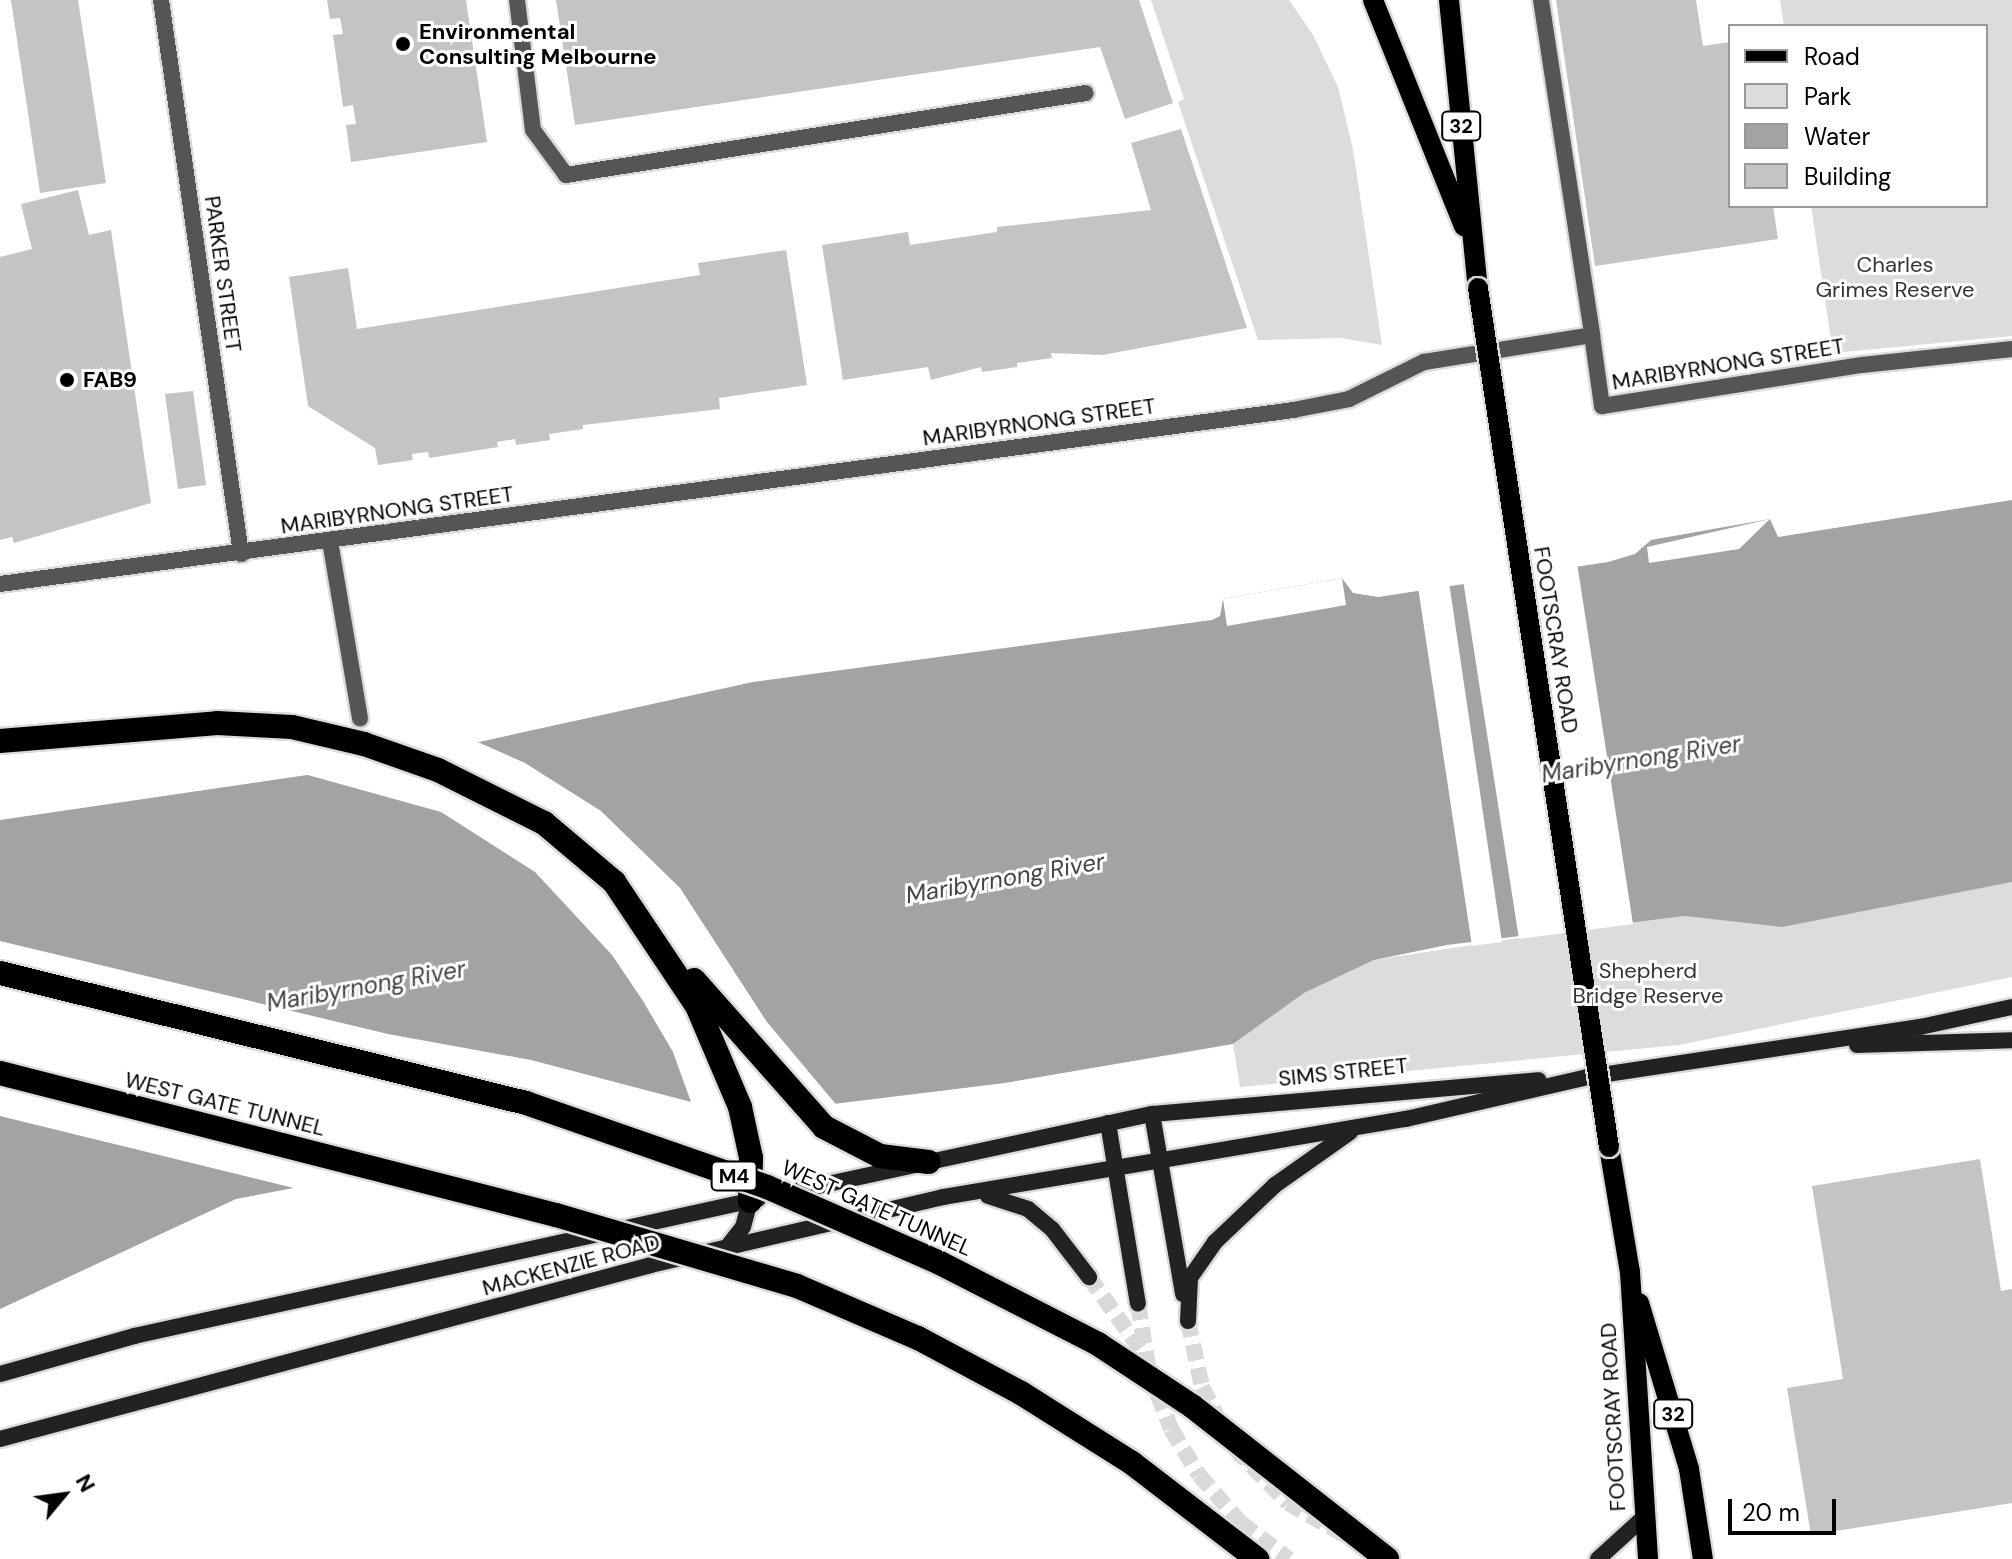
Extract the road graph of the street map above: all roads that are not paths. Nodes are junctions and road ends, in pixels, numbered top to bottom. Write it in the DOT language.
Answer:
graph roads {
  1 [pos="161,0"];
  2 [pos="517,0"];
  3 [pos="1373,0"];
  4 [pos="1449,0"];
  5 [pos="1541,0"];
  6 [pos="1086,93"];
  7 [pos="1474,252"];
  8 [pos="1590,326"];
  9 [pos="2012,349"];
  10 [pos="330,541"];
  11 [pos="241,554"];
  12 [pos="0,584"];
  13 [pos="360,718"];
  14 [pos="0,741"];
  15 [pos="641,917"];
  16 [pos="0,973"];
  17 [pos="2012,1007"];
  18 [pos="2012,1040"];
  19 [pos="1783,1048"];
  20 [pos="0,1073"];
  21 [pos="1588,1077"];
  22 [pos="1152,1114"];
  23 [pos="1108,1123"];
  24 [pos="1362,1126"];
  25 [pos="929,1162"];
  26 [pos="1161,1162"];
  27 [pos="1116,1169"];
  28 [pos="968,1194"];
  29 [pos="750,1201"];
  30 [pos="728,1246"];
  31 [pos="1630,1272"];
  32 [pos="1089,1277"];
  33 [pos="1138,1304"];
  34 [pos="0,1374"];
  35 [pos="0,1439"];
  36 [pos="1642,1519"];
  37 [pos="1257,1559"];
  38 [pos="1387,1559"];
  39 [pos="1598,1559"];
  40 [pos="1648,1559"];
  41 [pos="1703,1559"];
  1 -- 11 [label="street, PARKER STREET"];
  2 -- 6 [label="street"];
  3 -- 7 [label="main road, FOOTSCRAY ROAD"];
  4 -- 7 [label="main road, FOOTSCRAY ROAD / 32"];
  5 -- 8 [label="street"];
  7 -- 31 [label="main road, FOOTSCRAY ROAD / 32, bridge"];
  8 -- 9 [label="street, MARIBYRNONG STREET"];
  8 -- 10 [label="street, MARIBYRNONG STREET"];
  10 -- 11 [label="street, MARIBYRNONG STREET"];
  10 -- 13 [label="street"];
  11 -- 12 [label="street, MARIBYRNONG STREET"];
  14 -- 15 [label="highway"];
  15 -- 25 [label="highway"];
  15 -- 29 [label="highway"];
  16 -- 38 [label="highway, WEST GATE TUNNEL / M4, bridge"];
  17 -- 19 [label="street, SIMS STREET"];
  18 -- 19 [label="street, SIMS STREET"];
  19 -- 21 [label="street, SIMS STREET"];
  20 -- 37 [label="highway, WEST GATE TUNNEL, bridge"];
  21 -- 22 [label="street, SIMS STREET"];
  21 -- 24 [label="street, SIMS STREET"];
  22 -- 23 [label="street, MACKENZIE ROAD"];
  22 -- 26 [label="street"];
  23 -- 25 [label="street, MACKENZIE ROAD"];
  23 -- 27 [label="street"];
  24 -- 26 [label="street, SIMS STREET"];
  24 -- 26 [label="street"];
  25 -- 29 [label="street, MACKENZIE ROAD"];
  26 -- 27 [label="street, MACKENZIE ROAD"];
  27 -- 28 [label="street, MACKENZIE ROAD"];
  27 -- 33 [label="street"];
  28 -- 30 [label="street, MACKENZIE ROAD"];
  28 -- 32 [label="street"];
  29 -- 30 [label="street"];
  29 -- 34 [label="street, MACKENZIE ROAD"];
  30 -- 35 [label="street, MACKENZIE ROAD"];
  31 -- 36 [label="main road, FOOTSCRAY ROAD / 32"];
  31 -- 41 [label="main road, FOOTSCRAY ROAD / 32"];
  36 -- 39 [label="street"];
  36 -- 40 [label="main road, FOOTSCRAY ROAD / 32"];
}
